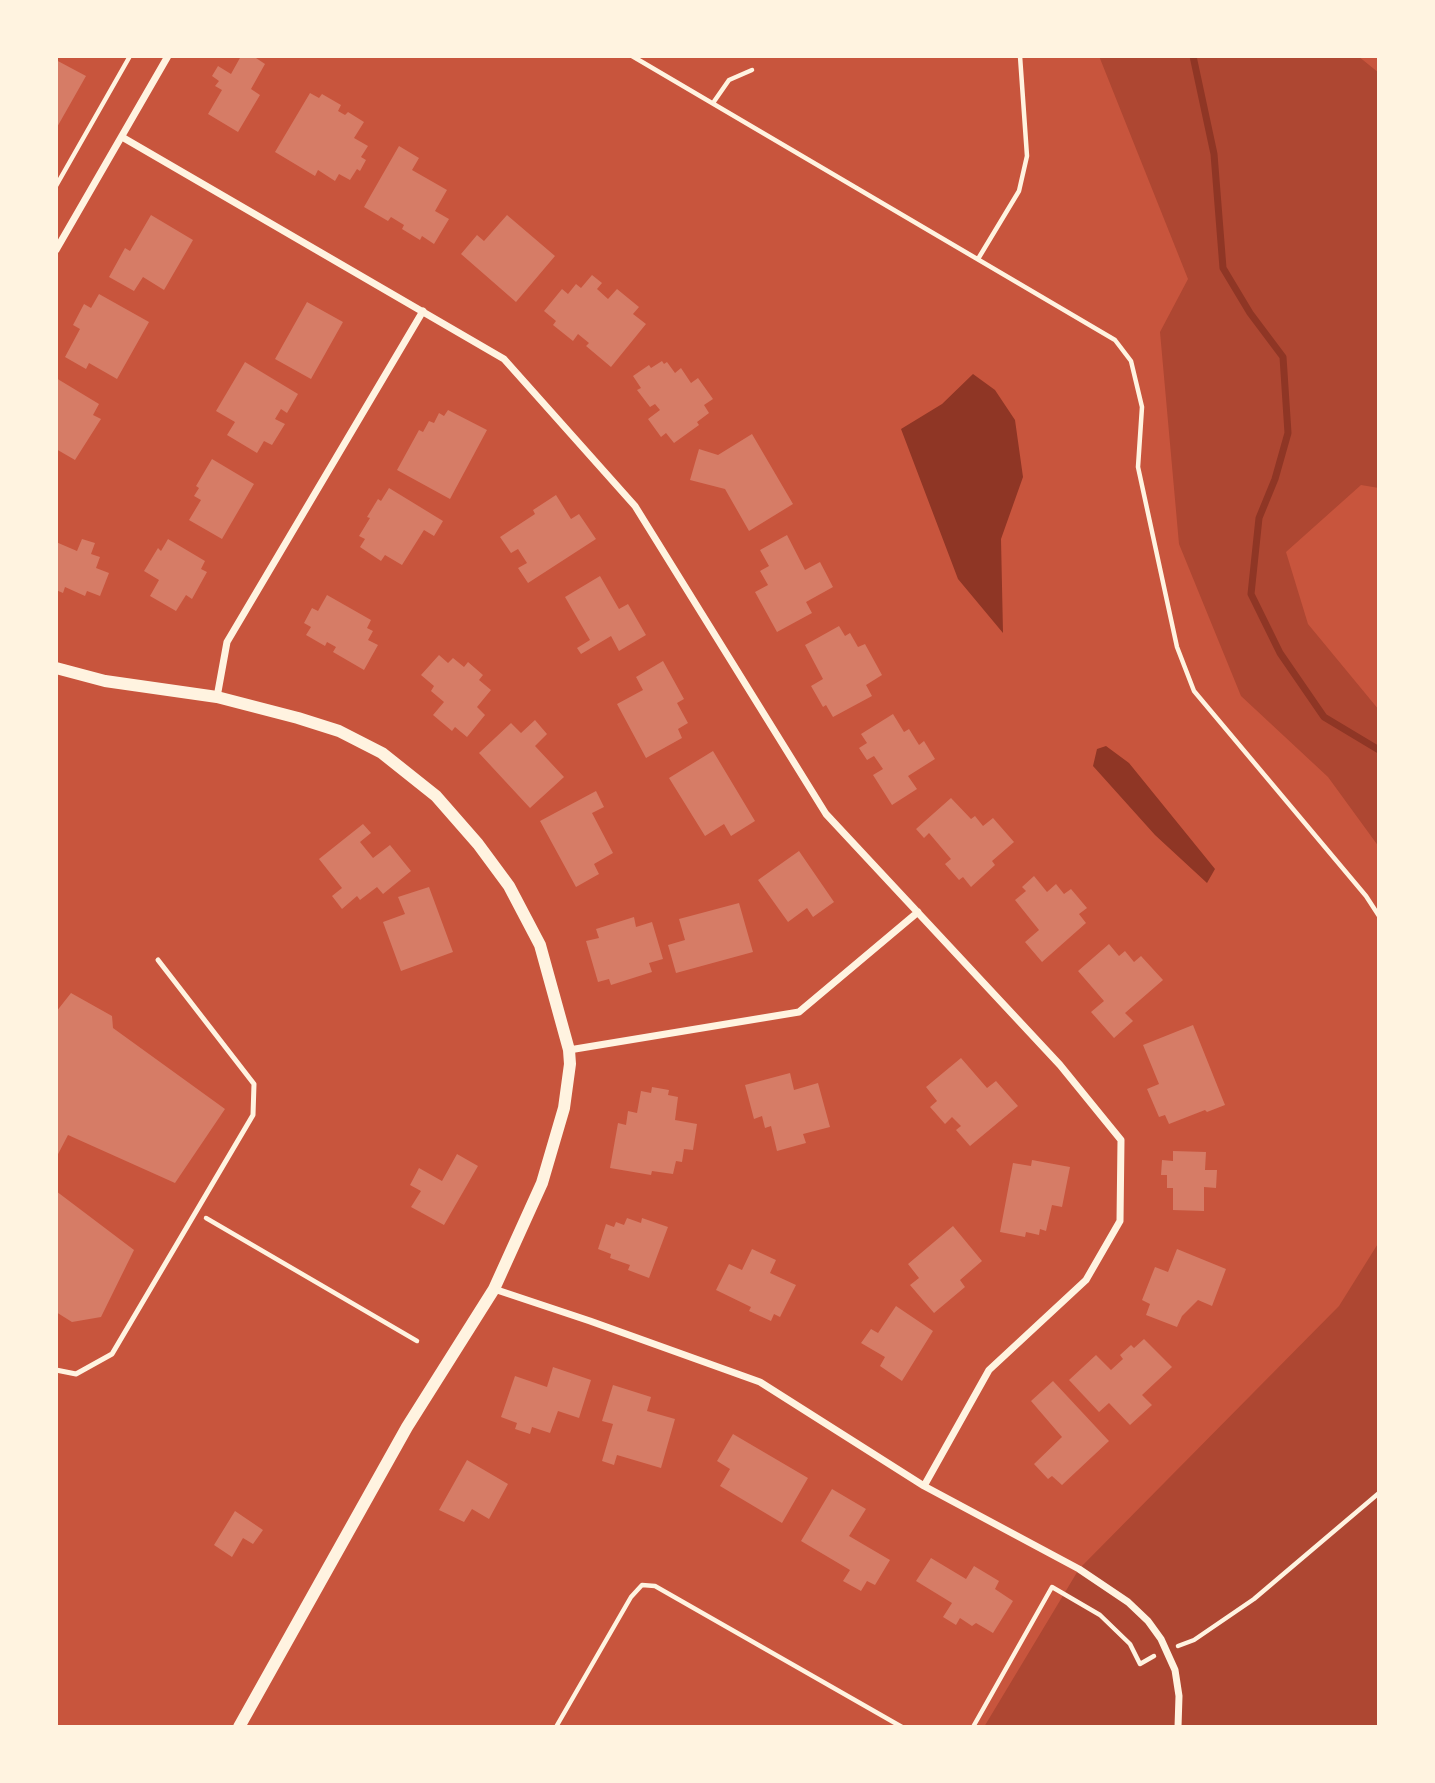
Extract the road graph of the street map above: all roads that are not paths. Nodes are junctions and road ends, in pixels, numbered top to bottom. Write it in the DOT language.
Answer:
graph roads {
  1 [pos="168,56"];
  2 [pos="122,137"];
  3 [pos="56,250"];
  4 [pos="423,311"];
  5 [pos="56,668"];
  6 [pos="217,697"];
  7 [pos="918,912"];
  8 [pos="158,960"];
  9 [pos="569,1050"];
  10 [pos="494,1289"];
  11 [pos="56,1370"];
  12 [pos="924,1486"];
  13 [pos="239,1727"];
  14 [pos="1178,1727"];
  1 -- 2 [label="street"];
  2 -- 3 [label="street"];
  2 -- 4 [label="street"];
  4 -- 6 [label="street"];
  4 -- 7 [label="street"];
  5 -- 6 [label="street"];
  6 -- 9 [label="street"];
  7 -- 9 [label="street"];
  7 -- 12 [label="street"];
  8 -- 11 [label="lane"];
  9 -- 10 [label="street"];
  10 -- 12 [label="street"];
  10 -- 13 [label="street"];
  12 -- 14 [label="street"];
}
